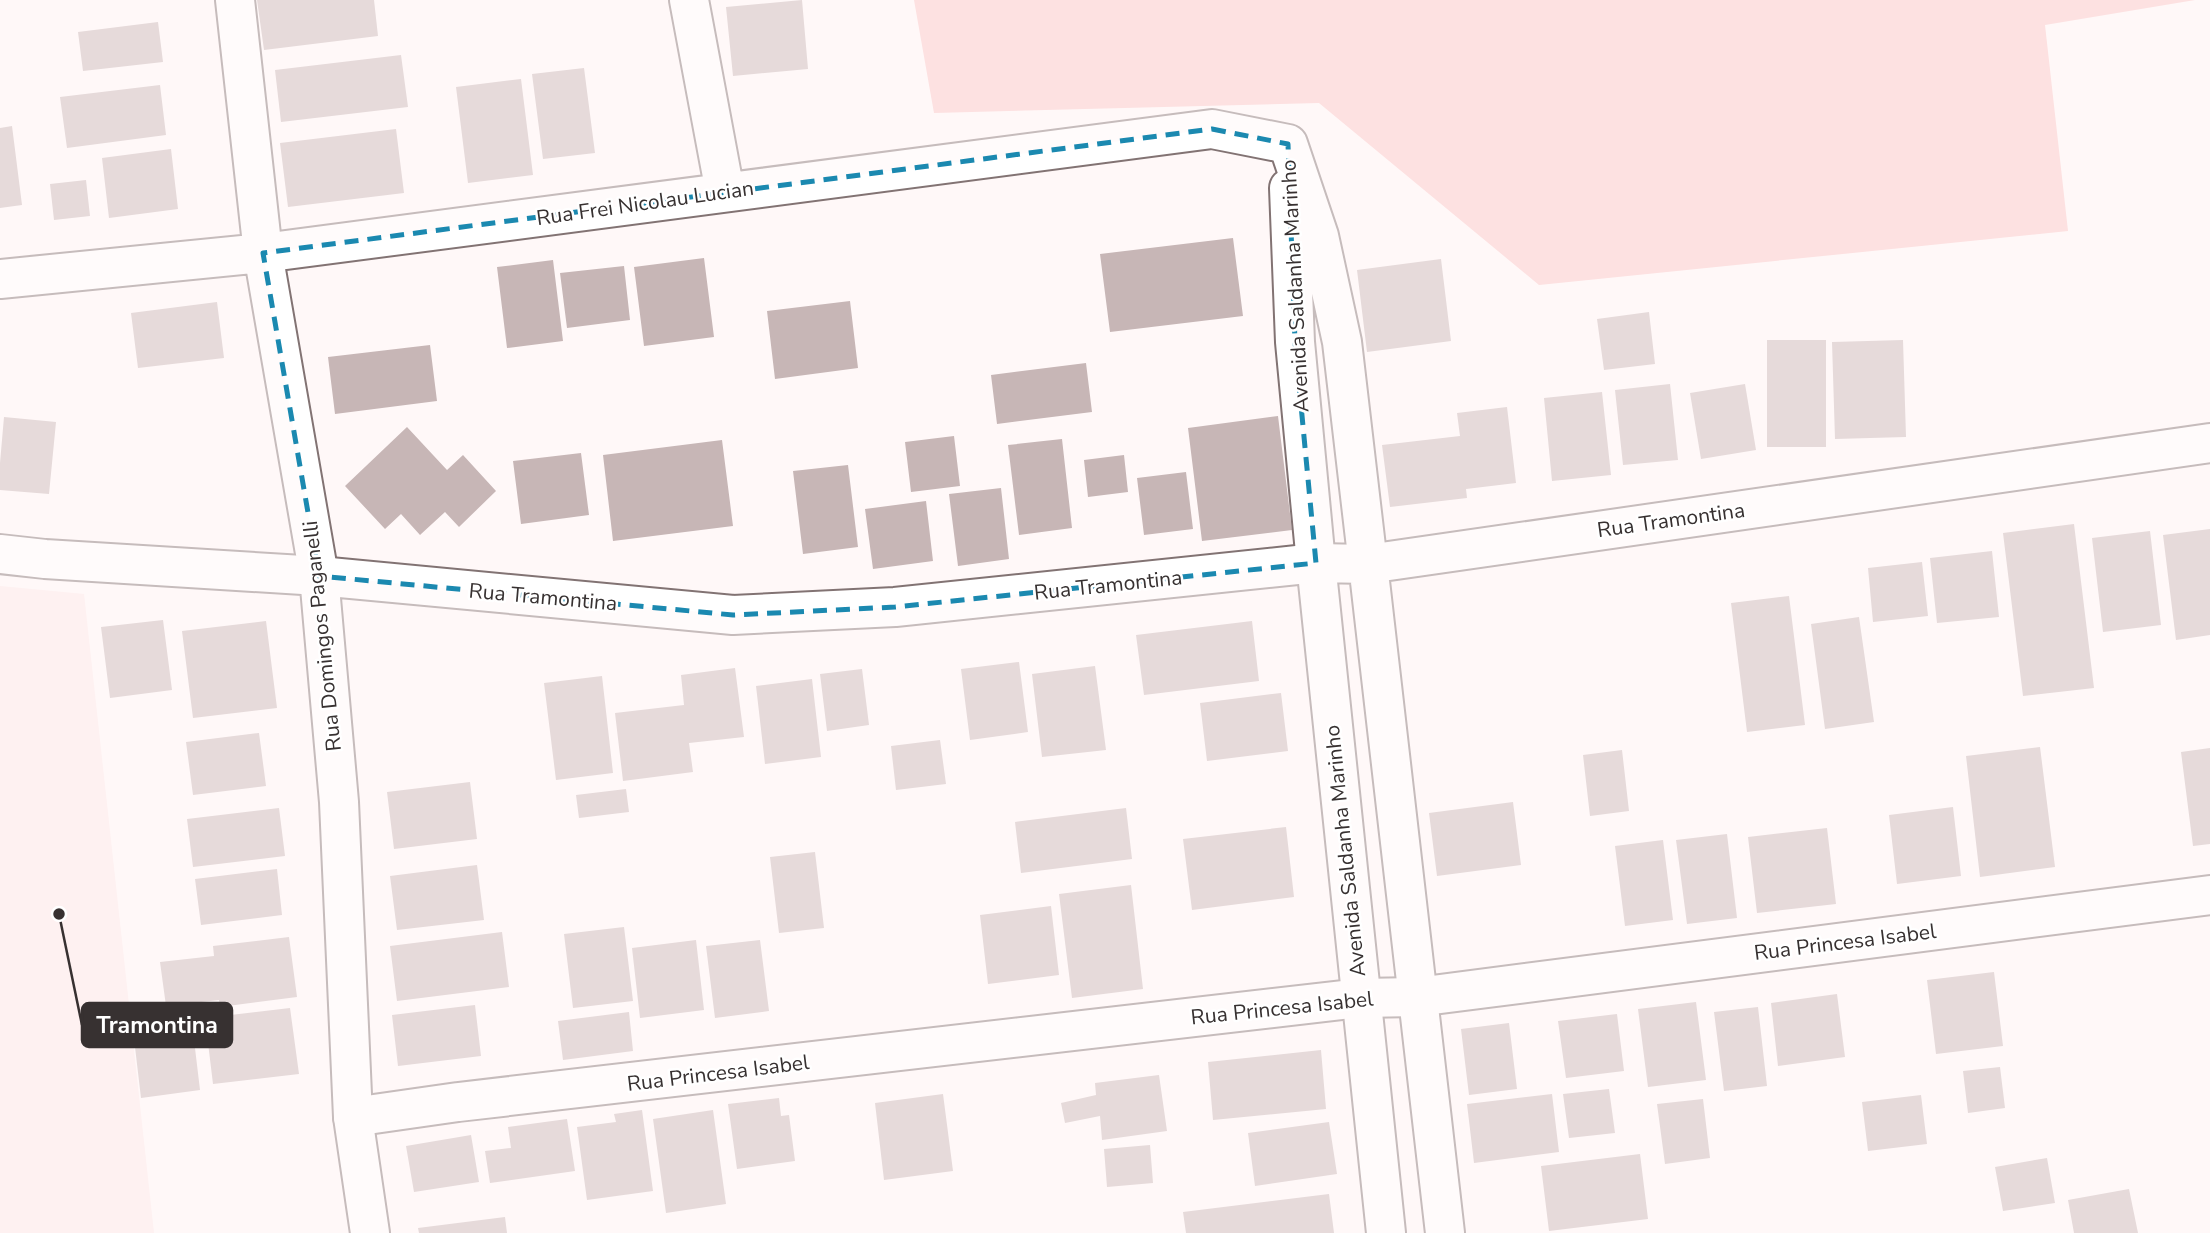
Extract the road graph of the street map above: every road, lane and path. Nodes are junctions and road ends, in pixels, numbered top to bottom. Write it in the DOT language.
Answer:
graph roads {
  1 [pos="234,0"];
  2 [pos="690,0"];
  3 [pos="1288,144"];
  4 [pos="725,192"];
  5 [pos="263,253"];
  6 [pos="0,279"];
  7 [pos="2210,443"];
  8 [pos="0,554"];
  9 [pos="1315,563"];
  10 [pos="1368,564"];
  11 [pos="319,576"];
  12 [pos="2210,895"];
  13 [pos="1418,997"];
  14 [pos="1360,998"];
  15 [pos="353,1117"];
  16 [pos="370,1233"];
  17 [pos="1386,1233"];
  18 [pos="1445,1233"];
  1 -- 5 [label="street, Rua Domingos Paganelli"];
  2 -- 4 [label="street"];
  3 -- 4 [label="street, Rua Frei Nicolau Lucian"];
  3 -- 9 [label="street, Avenida Saldanha Marinho"];
  3 -- 10 [label="street, Avenida Saldanha Marinho"];
  4 -- 5 [label="street, Rua Frei Nicolau Lucian"];
  5 -- 6 [label="street, Rua Frei Nicolau Lucian"];
  5 -- 11 [label="street, Rua Domingos Paganelli"];
  7 -- 10 [label="street, Rua Tramontina"];
  8 -- 11 [label="street, Rua Tramontina"];
  9 -- 10 [label="street, Rua Tramontina"];
  9 -- 11 [label="street, Rua Tramontina"];
  9 -- 14 [label="street, Avenida Saldanha Marinho"];
  10 -- 13 [label="street, Avenida Saldanha Marinho"];
  11 -- 15 [label="street, Rua Domingos Paganelli"];
  12 -- 13 [label="street, Rua Princesa Isabel"];
  13 -- 14 [label="street, Rua Princesa Isabel"];
  13 -- 18 [label="street, Avenida Saldanha Marinho"];
  14 -- 15 [label="street, Rua Princesa Isabel"];
  14 -- 17 [label="street, Avenida Saldanha Marinho"];
  15 -- 16 [label="street, Rua Domingos Paganelli"];
}
